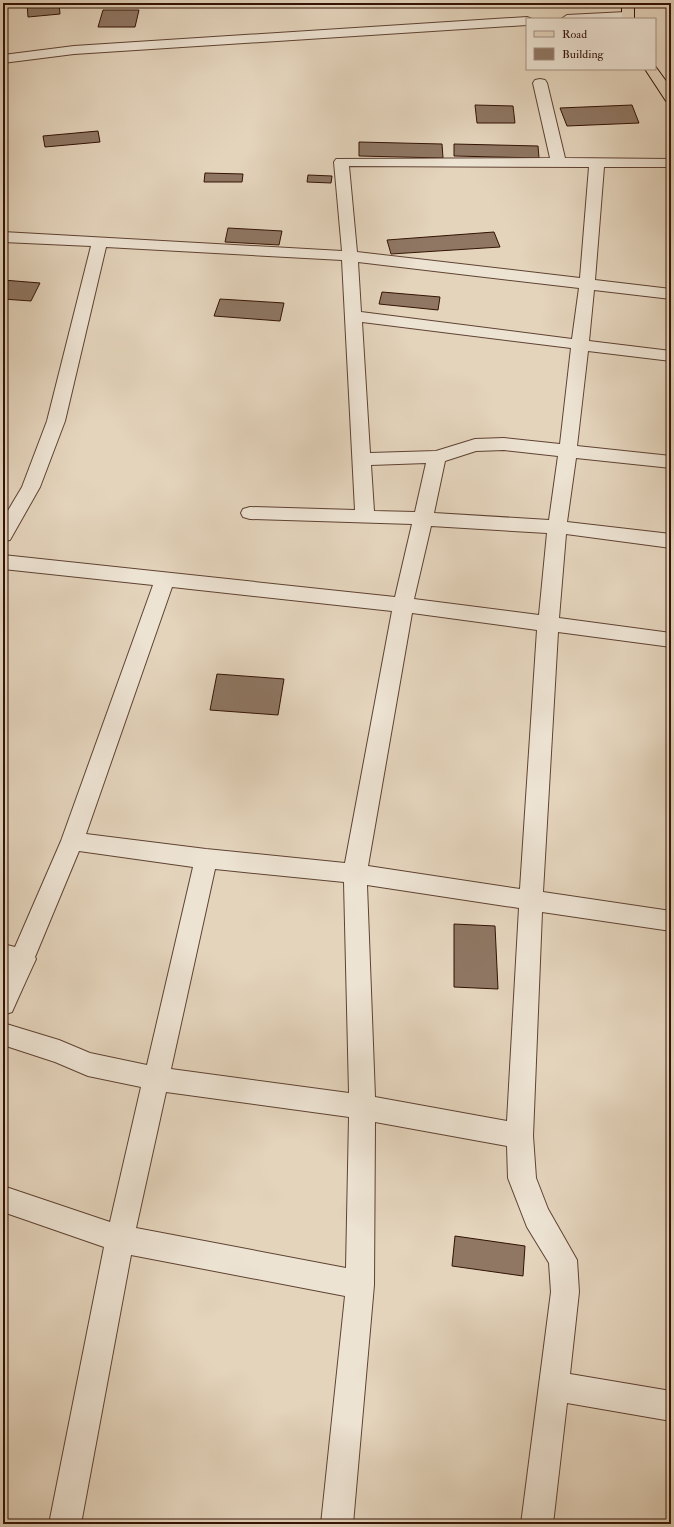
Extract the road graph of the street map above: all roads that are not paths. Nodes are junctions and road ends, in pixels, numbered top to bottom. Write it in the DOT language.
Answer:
graph roads {
  1 [pos="628,3"];
  2 [pos="627,17"];
  3 [pos="597,18"];
  4 [pos="526,21"];
  5 [pos="74,50"];
  6 [pos="3,51"];
  7 [pos="3,59"];
  8 [pos="653,70"];
  9 [pos="540,83"];
  10 [pos="671,98"];
  11 [pos="597,162"];
  12 [pos="671,163"];
  13 [pos="559,164"];
  14 [pos="3,237"];
  15 [pos="100,242"];
  16 [pos="350,256"];
  17 [pos="587,285"];
  18 [pos="671,294"];
  19 [pos="353,316"];
  20 [pos="580,345"];
  21 [pos="671,356"];
  22 [pos="568,450"];
  23 [pos="437,457"];
  24 [pos="361,459"];
  25 [pos="671,462"];
  26 [pos="250,513"];
  27 [pos="365,517"];
  28 [pos="424,520"];
  29 [pos="557,527"];
  30 [pos="3,535"];
  31 [pos="671,541"];
  32 [pos="3,562"];
  33 [pos="165,580"];
  34 [pos="402,606"];
  35 [pos="548,623"];
  36 [pos="671,640"];
  37 [pos="72,841"];
  38 [pos="206,859"];
  39 [pos="355,874"];
  40 [pos="531,900"];
  41 [pos="671,921"];
  42 [pos="13,957"];
  43 [pos="3,1004"];
  44 [pos="3,1034"];
  45 [pos="157,1079"];
  46 [pos="362,1107"];
  47 [pos="520,1136"];
  48 [pos="3,1199"];
  49 [pos="120,1239"];
  50 [pos="360,1285"];
  51 [pos="553,1386"];
  52 [pos="671,1406"];
  53 [pos="65,1524"];
  54 [pos="337,1524"];
  55 [pos="537,1524"];
  1 -- 2 [label="main road"];
  2 -- 3 [label="street"];
  4 -- 5 [label="street"];
  5 -- 6 [label="street"];
  5 -- 7 [label="street"];
  8 -- 10 [label="main road"];
  9 -- 13 [label="street"];
  11 -- 12 [label="street"];
  11 -- 13 [label="street"];
  11 -- 17 [label="street"];
  13 -- 16 [label="street"];
  14 -- 15 [label="street"];
  15 -- 16 [label="street"];
  15 -- 30 [label="street"];
  16 -- 17 [label="street"];
  16 -- 19 [label="street"];
  17 -- 18 [label="street"];
  17 -- 20 [label="street"];
  19 -- 20 [label="street"];
  19 -- 24 [label="street"];
  20 -- 21 [label="street"];
  20 -- 22 [label="street"];
  22 -- 23 [label="street"];
  22 -- 25 [label="street"];
  22 -- 29 [label="street"];
  23 -- 24 [label="street"];
  23 -- 28 [label="street"];
  24 -- 27 [label="street"];
  26 -- 27 [label="street"];
  27 -- 28 [label="street"];
  28 -- 29 [label="street"];
  28 -- 34 [label="street"];
  29 -- 31 [label="street"];
  29 -- 35 [label="street"];
  32 -- 33 [label="street"];
  33 -- 34 [label="street"];
  33 -- 37 [label="street"];
  34 -- 35 [label="street"];
  34 -- 39 [label="street"];
  35 -- 36 [label="street"];
  35 -- 40 [label="street"];
  37 -- 38 [label="street"];
  37 -- 42 [label="street"];
  38 -- 39 [label="street"];
  38 -- 45 [label="street"];
  39 -- 40 [label="street"];
  39 -- 46 [label="street"];
  40 -- 41 [label="street"];
  40 -- 47 [label="street"];
  42 -- 43 [label="street"];
  44 -- 45 [label="street"];
  45 -- 46 [label="street"];
  45 -- 49 [label="street"];
  46 -- 47 [label="street"];
  46 -- 50 [label="street"];
  47 -- 51 [label="street"];
  48 -- 49 [label="street"];
  49 -- 50 [label="street"];
  49 -- 53 [label="street"];
  50 -- 54 [label="street"];
  51 -- 52 [label="street"];
  51 -- 55 [label="street"];
}
